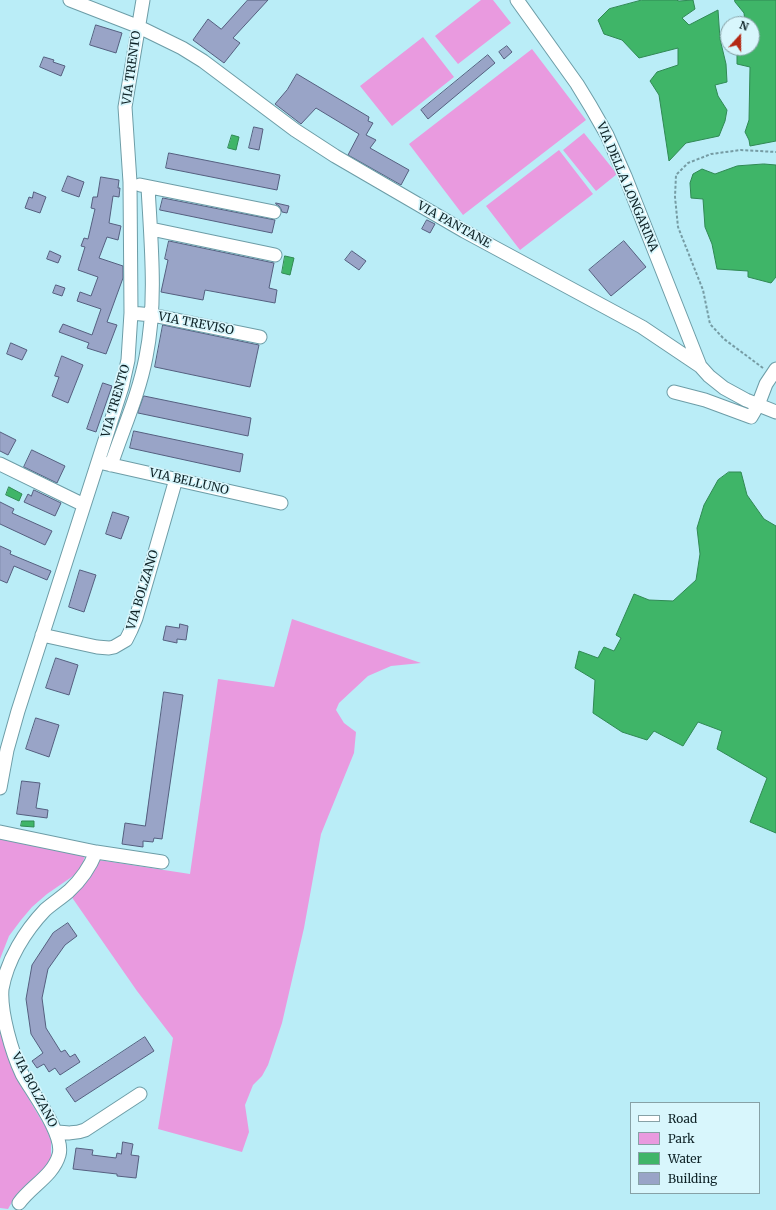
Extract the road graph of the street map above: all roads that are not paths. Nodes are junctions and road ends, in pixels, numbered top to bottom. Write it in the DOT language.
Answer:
graph roads {
  1 [pos="70,0"];
  2 [pos="142,0"];
  3 [pos="517,0"];
  4 [pos="137,26"];
  5 [pos="130,182"];
  6 [pos="148,187"];
  7 [pos="274,212"];
  8 [pos="151,229"];
  9 [pos="275,255"];
  10 [pos="131,313"];
  11 [pos="152,315"];
  12 [pos="260,337"];
  13 [pos="700,366"];
  14 [pos="774,372"];
  15 [pos="674,392"];
  16 [pos="758,405"];
  17 [pos="776,412"];
  18 [pos="98,462"];
  19 [pos="0,464"];
  20 [pos="111,465"];
  21 [pos="176,479"];
  22 [pos="281,503"];
  23 [pos="84,505"];
  24 [pos="42,635"];
  25 [pos="0,788"];
  26 [pos="0,832"];
  27 [pos="96,852"];
  28 [pos="162,862"];
  29 [pos="0,1000"];
  30 [pos="140,1094"];
  31 [pos="56,1132"];
  32 [pos="19,1203"];
  1 -- 4 [label="street, VIA PANTANE"];
  2 -- 4 [label="street, VIA TRENTO"];
  3 -- 13 [label="street, VIA DELLA LONGARINA"];
  4 -- 5 [label="street, VIA TRENTO"];
  4 -- 13 [label="street, VIA PANTANE"];
  5 -- 6 [label="street"];
  5 -- 10 [label="street, VIA TRENTO"];
  6 -- 7 [label="street"];
  6 -- 8 [label="street"];
  8 -- 9 [label="street"];
  8 -- 11 [label="street"];
  10 -- 11 [label="street, VIA TREVISO"];
  10 -- 18 [label="street, VIA TRENTO"];
  11 -- 12 [label="street, VIA TREVISO"];
  11 -- 20 [label="street"];
  13 -- 16 [label="street, VIA PANTANE"];
  14 -- 16 [label="street"];
  15 -- 16 [label="street"];
  16 -- 17 [label="street, VIA PANTANE"];
  18 -- 20 [label="street, VIA BELLUNO"];
  18 -- 23 [label="street, VIA TRENTO"];
  19 -- 23 [label="street"];
  20 -- 21 [label="street, VIA BELLUNO"];
  21 -- 22 [label="street, VIA BELLUNO"];
  21 -- 24 [label="street, VIA BOLZANO"];
  23 -- 24 [label="street, VIA TRENTO"];
  24 -- 25 [label="street, VIA TRENTO"];
  26 -- 27 [label="street"];
  27 -- 28 [label="street"];
  27 -- 29 [label="street, VIA BOLZANO"];
  29 -- 31 [label="street, VIA BOLZANO"];
  30 -- 31 [label="street"];
  31 -- 32 [label="street, VIA BOLZANO"];
}
